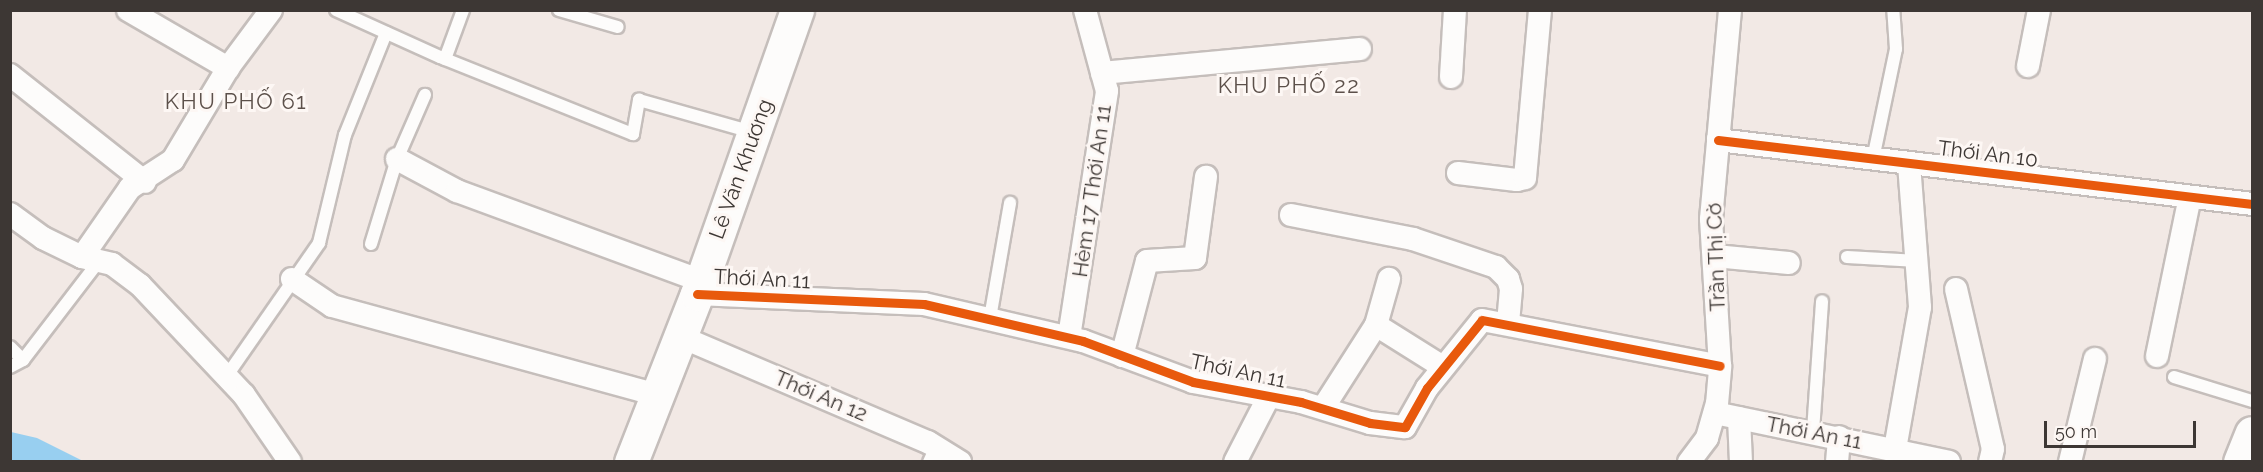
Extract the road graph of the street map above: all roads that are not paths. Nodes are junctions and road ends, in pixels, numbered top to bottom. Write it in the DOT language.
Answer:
graph roads {
  1 [pos="128,10"];
  2 [pos="271,10"];
  3 [pos="336,10"];
  4 [pos="464,10"];
  5 [pos="559,10"];
  6 [pos="798,10"];
  7 [pos="1085,10"];
  8 [pos="1455,10"];
  9 [pos="1540,10"];
  10 [pos="1730,10"];
  11 [pos="1893,10"];
  12 [pos="2039,10"];
  13 [pos="618,27"];
  14 [pos="386,33"];
  15 [pos="1360,49"];
  16 [pos="445,59"];
  17 [pos="2028,66"];
  18 [pos="228,68"];
  19 [pos="1102,74"];
  20 [pos="10,75"];
  21 [pos="1451,76"];
  22 [pos="425,94"];
  23 [pos="754,133"];
  24 [pos="1718,140"];
  25 [pos="397,159"];
  26 [pos="1873,159"];
  27 [pos="1909,163"];
  28 [pos="1458,173"];
  29 [pos="1206,177"];
  30 [pos="145,182"];
  31 [pos="2190,197"];
  32 [pos="1010,203"];
  33 [pos="2253,204"];
  34 [pos="10,214"];
  35 [pos="1291,215"];
  36 [pos="371,244"];
  37 [pos="1715,256"];
  38 [pos="1847,257"];
  39 [pos="90,259"];
  40 [pos="1918,261"];
  41 [pos="1789,263"];
  42 [pos="292,279"];
  43 [pos="1389,279"];
  44 [pos="699,287"];
  45 [pos="1956,289"];
  46 [pos="1822,301"];
  47 [pos="990,318"];
  48 [pos="1508,323"];
  49 [pos="1376,325"];
  50 [pos="680,336"];
  51 [pos="1070,337"];
  52 [pos="10,347"];
  53 [pos="1122,356"];
  54 [pos="2157,356"];
  55 [pos="2095,359"];
  56 [pos="23,360"];
  57 [pos="1720,366"];
  58 [pos="10,367"];
  59 [pos="1443,367"];
  60 [pos="2174,376"];
  61 [pos="226,377"];
  62 [pos="658,395"];
  63 [pos="1269,396"];
  64 [pos="2253,401"];
  65 [pos="1323,408"];
  66 [pos="1714,413"];
  67 [pos="1739,418"];
  68 [pos="1814,431"];
  69 [pos="2253,433"];
  70 [pos="1839,436"];
  71 [pos="1895,449"];
  72 [pos="932,454"];
  73 [pos="290,462"];
  74 [pos="631,462"];
  75 [pos="960,462"];
  76 [pos="1235,462"];
  77 [pos="1689,462"];
  78 [pos="1741,462"];
  79 [pos="1837,462"];
  80 [pos="1949,462"];
  81 [pos="1990,462"];
  82 [pos="2070,462"];
  83 [pos="2241,462"];
  1 -- 18 [label="street"];
  2 -- 18 [label="street"];
  3 -- 14 [label="lane"];
  4 -- 16 [label="lane"];
  5 -- 13 [label="lane"];
  6 -- 23 [label="main road, Lê Văn Khương"];
  7 -- 19 [label="street, Hẻm 17 Thới An 11"];
  8 -- 21 [label="street"];
  9 -- 28 [label="street"];
  10 -- 24 [label="street, Trần Thị Cờ"];
  11 -- 26 [label="lane"];
  12 -- 17 [label="street"];
  14 -- 16 [label="lane"];
  14 -- 42 [label="lane"];
  15 -- 19 [label="street"];
  16 -- 23 [label="lane"];
  18 -- 30 [label="street"];
  19 -- 51 [label="street, Hẻm 17 Thới An 11"];
  20 -- 30 [label="street"];
  22 -- 25 [label="lane"];
  23 -- 44 [label="main road, Lê Văn Khương"];
  24 -- 26 [label="street, Thới An 10"];
  24 -- 37 [label="street, Trần Thị Cờ"];
  25 -- 36 [label="lane"];
  25 -- 44 [label="street, Thới An 11"];
  26 -- 27 [label="street, Thới An 10"];
  27 -- 31 [label="street, Thới An 10"];
  27 -- 40 [label="street"];
  29 -- 53 [label="street"];
  30 -- 39 [label="street"];
  31 -- 33 [label="street, Thới An 10"];
  31 -- 54 [label="street"];
  32 -- 47 [label="lane"];
  34 -- 39 [label="street"];
  35 -- 48 [label="street"];
  37 -- 41 [label="street"];
  37 -- 57 [label="street, Trần Thị Cờ"];
  38 -- 40 [label="lane"];
  39 -- 56 [label="lane"];
  39 -- 61 [label="street"];
  40 -- 71 [label="street"];
  42 -- 61 [label="lane"];
  42 -- 62 [label="street"];
  43 -- 49 [label="street"];
  44 -- 47 [label="street, Thới An 11"];
  44 -- 50 [label="main road, Lê Văn Khương"];
  45 -- 81 [label="street"];
  46 -- 68 [label="lane"];
  47 -- 51 [label="street, Thới An 11"];
  48 -- 57 [label="street, Thới An 11"];
  48 -- 59 [label="street, Thới An 11"];
  49 -- 59 [label="street"];
  49 -- 65 [label="street"];
  50 -- 62 [label="main road, Lê Văn Khương"];
  50 -- 72 [label="street, Thới An 12"];
  51 -- 53 [label="street, Thới An 11"];
  52 -- 56 [label="lane"];
  53 -- 63 [label="street, Thới An 11"];
  55 -- 82 [label="street"];
  56 -- 58 [label="lane"];
  57 -- 66 [label="street, Trần Thị Cờ"];
  59 -- 65 [label="street, Thới An 11"];
  60 -- 64 [label="lane"];
  61 -- 73 [label="street"];
  62 -- 74 [label="main road, Lê Văn Khương"];
  63 -- 65 [label="street, Thới An 11"];
  63 -- 76 [label="street"];
  66 -- 67 [label="street, Thới An 11"];
  66 -- 77 [label="street, Trần Thị Cờ"];
  67 -- 68 [label="street, Thới An 11"];
  67 -- 78 [label="street"];
  68 -- 70 [label="street, Thới An 11"];
  69 -- 83 [label="main road"];
  70 -- 71 [label="street, Thới An 11"];
  70 -- 79 [label="street"];
  71 -- 80 [label="street, Thới An 11"];
  72 -- 75 [label="street, Thới An 12"];
}
